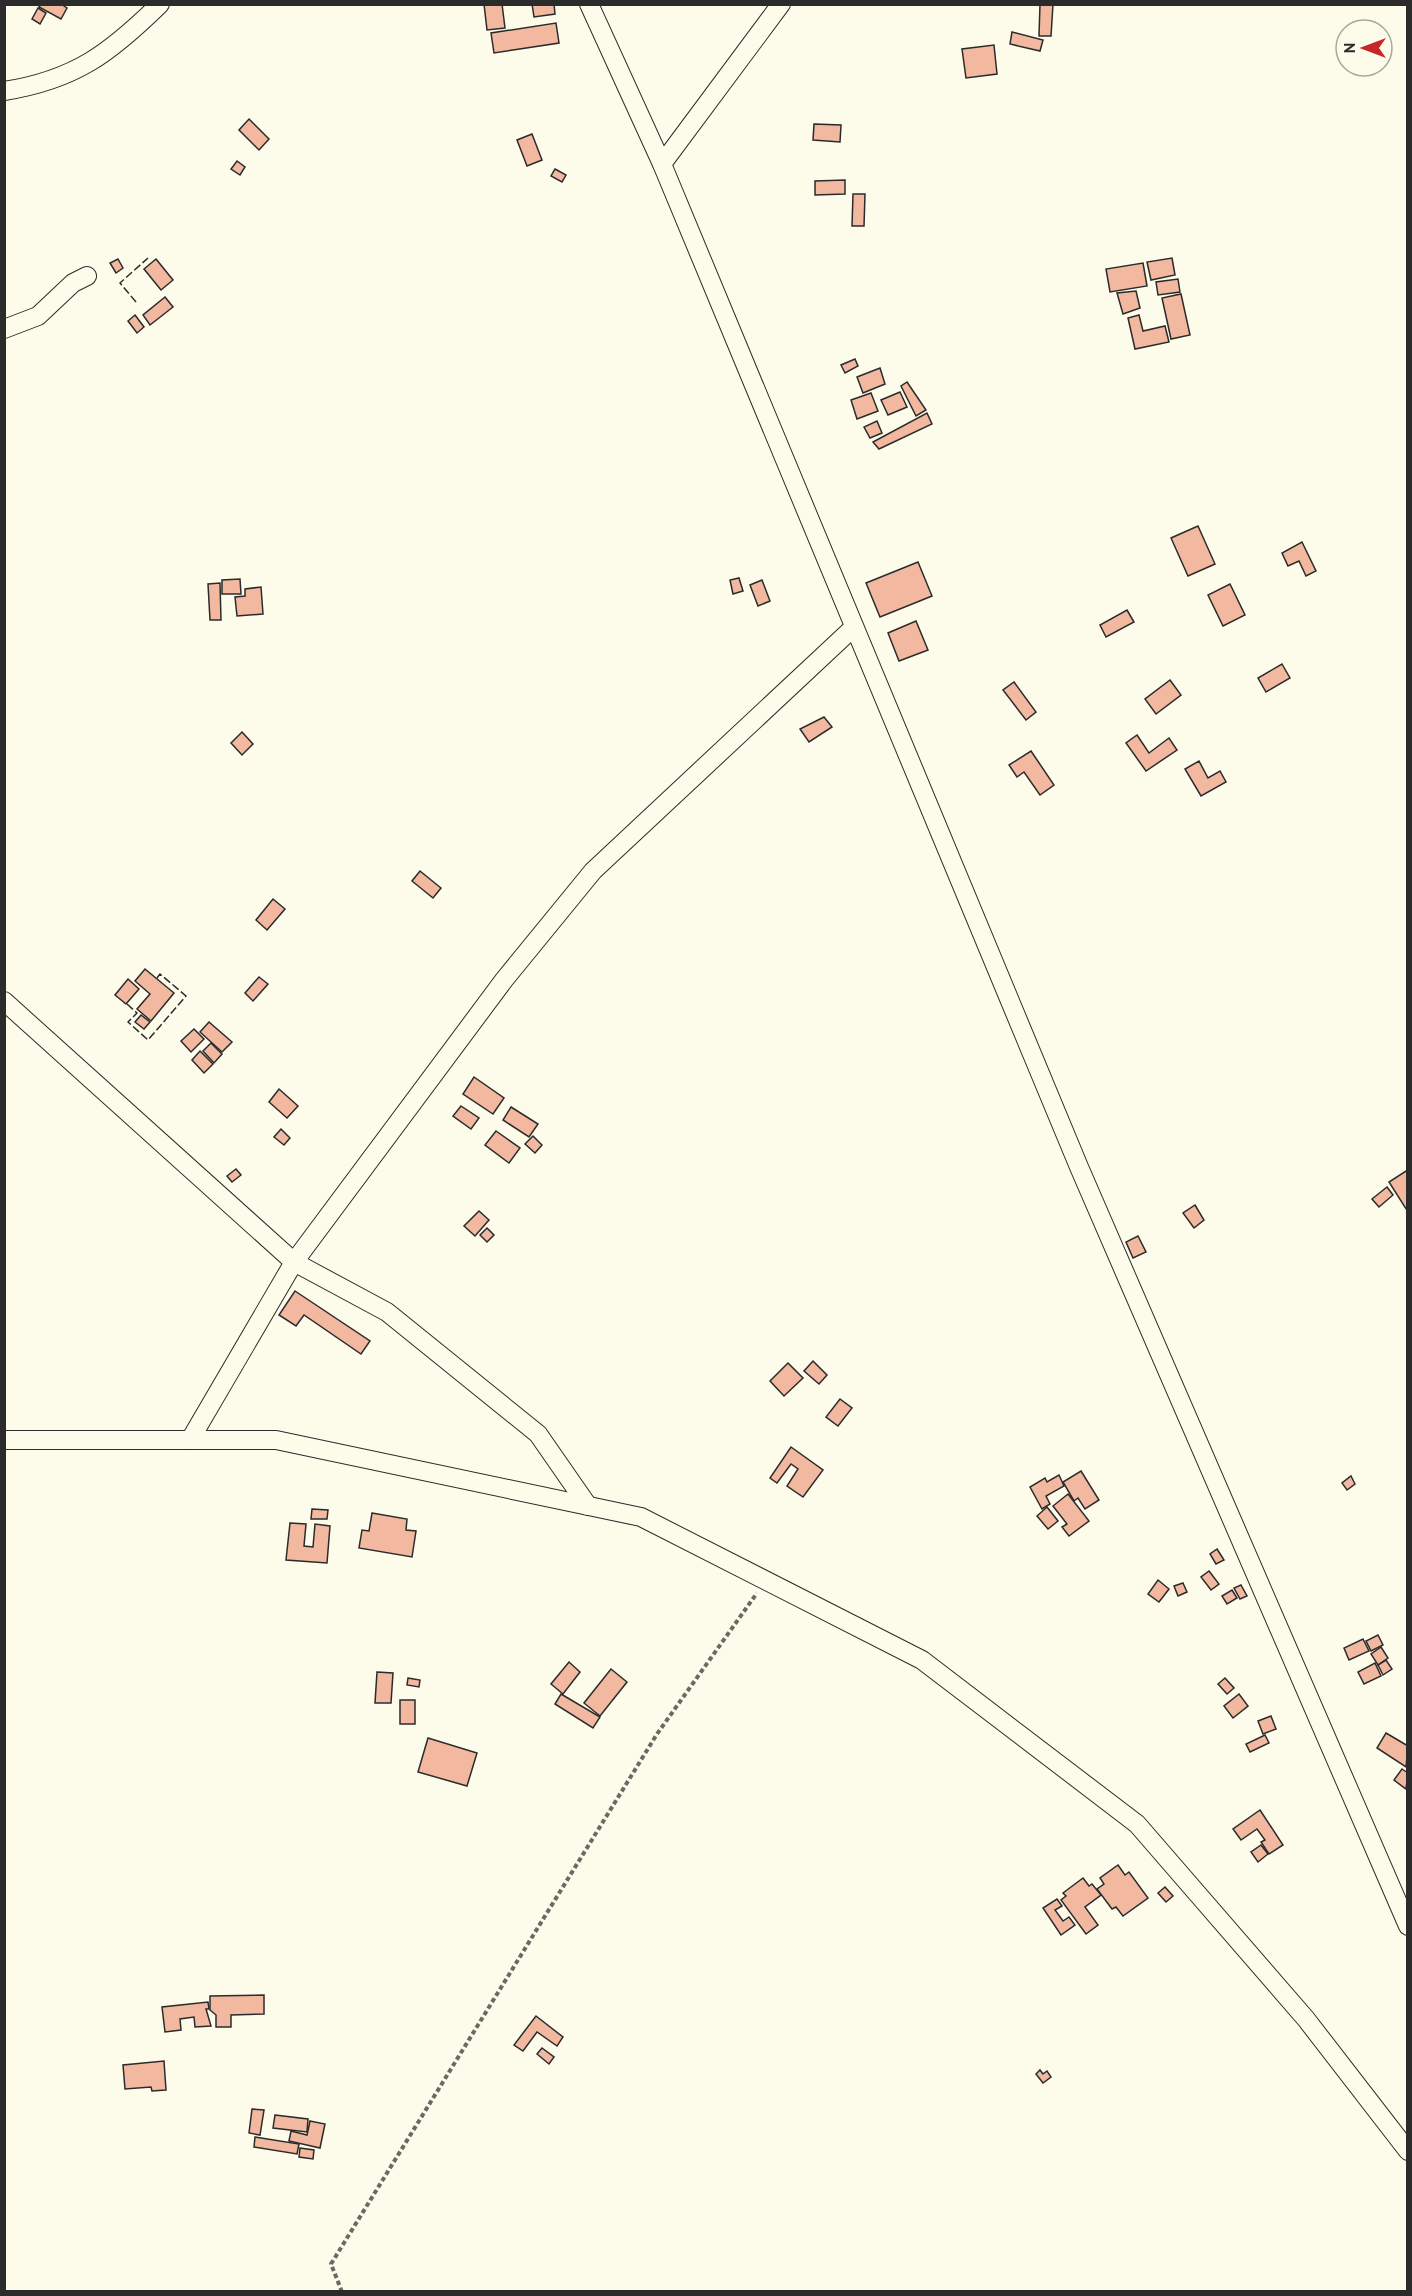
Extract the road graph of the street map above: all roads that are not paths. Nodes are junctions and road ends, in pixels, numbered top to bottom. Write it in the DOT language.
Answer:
graph roads {
  1 [pos="160,4"];
  2 [pos="590,4"];
  3 [pos="781,4"];
  4 [pos="4,91"];
  5 [pos="662,164"];
  6 [pos="87,276"];
  7 [pos="4,329"];
  8 [pos="854,627"];
  9 [pos="4,1001"];
  10 [pos="294,1262"];
  11 [pos="4,1440"];
  12 [pos="190,1440"];
  13 [pos="588,1506"];
  14 [pos="1407,1926"];
  15 [pos="1407,2151"];
  1 -- 4 [label="street"];
  2 -- 5 [label="street"];
  3 -- 5 [label="street"];
  5 -- 8 [label="street"];
  6 -- 7 [label="street"];
  8 -- 10 [label="street"];
  8 -- 14 [label="street"];
  9 -- 10 [label="street"];
  10 -- 12 [label="street"];
  10 -- 13 [label="street"];
  11 -- 12 [label="street"];
  12 -- 13 [label="street"];
  13 -- 15 [label="street"];
}
